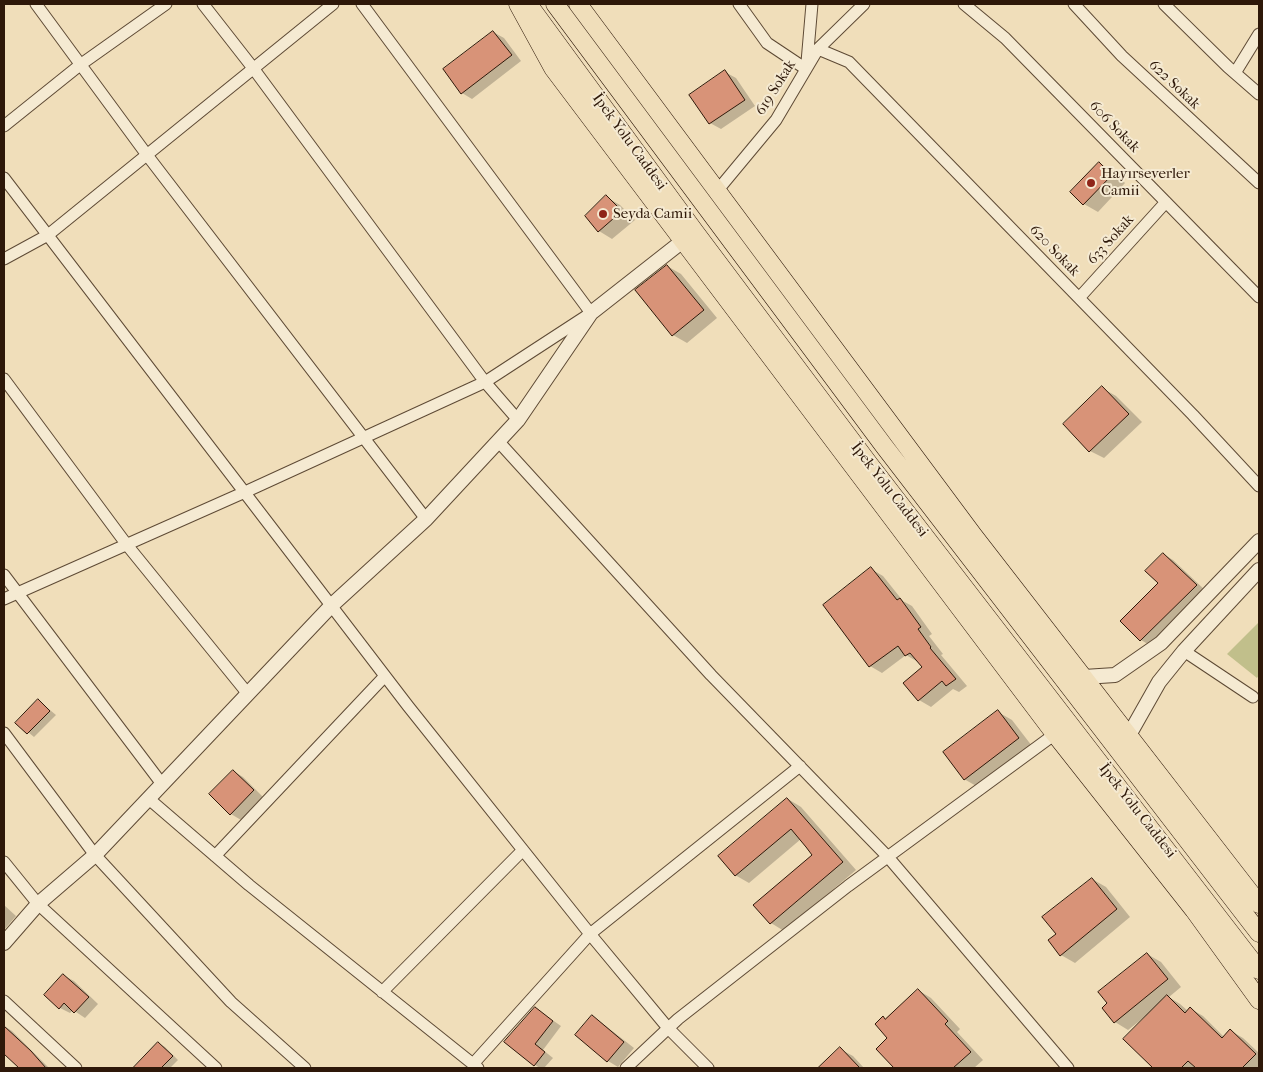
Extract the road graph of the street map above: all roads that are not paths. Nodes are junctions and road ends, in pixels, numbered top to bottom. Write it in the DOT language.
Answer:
graph roads {
  1 [pos="36,4"];
  2 [pos="166,4"];
  3 [pos="203,4"];
  4 [pos="333,4"];
  5 [pos="362,4"];
  6 [pos="518,4"];
  7 [pos="528,4"];
  8 [pos="555,4"];
  9 [pos="578,4"];
  10 [pos="739,4"];
  11 [pos="812,4"];
  12 [pos="864,4"];
  13 [pos="964,4"];
  14 [pos="1074,4"];
  15 [pos="1164,4"];
  16 [pos="1259,34"];
  17 [pos="818,49"];
  18 [pos="80,65"];
  19 [pos="254,68"];
  20 [pos="806,69"];
  21 [pos="1235,73"];
  22 [pos="1259,94"];
  23 [pos="4,126"];
  24 [pos="147,155"];
  25 [pos="4,178"];
  26 [pos="1259,183"];
  27 [pos="717,191"];
  28 [pos="1166,202"];
  29 [pos="48,235"];
  30 [pos="684,240"];
  31 [pos="4,259"];
  32 [pos="1079,298"];
  33 [pos="1259,298"];
  34 [pos="591,313"];
  35 [pos="4,379"];
  36 [pos="485,382"];
  37 [pos="518,420"];
  38 [pos="363,438"];
  39 [pos="498,441"];
  40 [pos="1259,486"];
  41 [pos="245,492"];
  42 [pos="426,519"];
  43 [pos="1259,541"];
  44 [pos="127,545"];
  45 [pos="1259,570"];
  46 [pos="4,575"];
  47 [pos="17,593"];
  48 [pos="4,599"];
  49 [pos="332,605"];
  50 [pos="1184,651"];
  51 [pos="385,676"];
  52 [pos="1084,677"];
  53 [pos="248,694"];
  54 [pos="1253,697"];
  55 [pos="4,733"];
  56 [pos="1055,734"];
  57 [pos="1129,735"];
  58 [pos="800,766"];
  59 [pos="162,784"];
  60 [pos="149,799"];
  61 [pos="523,850"];
  62 [pos="95,855"];
  63 [pos="215,856"];
  64 [pos="888,857"];
  65 [pos="4,862"];
  66 [pos="38,904"];
  67 [pos="1259,904"];
  68 [pos="1259,933"];
  69 [pos="590,934"];
  70 [pos="4,943"];
  71 [pos="1259,970"];
  72 [pos="382,992"];
  73 [pos="1259,1000"];
  74 [pos="4,1001"];
  75 [pos="668,1028"];
  76 [pos="475,1066"];
  77 [pos="76,1068"];
  78 [pos="216,1068"];
  79 [pos="305,1068"];
  80 [pos="626,1068"];
  81 [pos="708,1068"];
  82 [pos="1068,1068"];
  1 -- 18 [label="street"];
  2 -- 18 [label="street"];
  3 -- 19 [label="street"];
  4 -- 19 [label="street"];
  5 -- 34 [label="street"];
  6 -- 30 [label="highway"];
  7 -- 71 [label="highway, İpek Yolu Caddesi"];
  8 -- 68 [label="highway, İpek Yolu Caddesi"];
  9 -- 27 [label="highway"];
  10 -- 20 [label="street"];
  11 -- 20 [label="street"];
  12 -- 17 [label="street, 619 Sokak"];
  13 -- 28 [label="street, 606 Sokak"];
  14 -- 26 [label="street, 622 Sokak"];
  15 -- 21 [label="street"];
  16 -- 21 [label="street"];
  17 -- 20 [label="street, 619 Sokak"];
  17 -- 32 [label="street, 620 Sokak"];
  18 -- 23 [label="street"];
  18 -- 24 [label="street"];
  19 -- 24 [label="street"];
  19 -- 36 [label="street"];
  20 -- 27 [label="street, 619 Sokak"];
  21 -- 22 [label="street"];
  24 -- 29 [label="street"];
  24 -- 38 [label="street"];
  25 -- 29 [label="street"];
  27 -- 52 [label="highway"];
  28 -- 32 [label="street, 633 Sokak"];
  28 -- 33 [label="street, 606 Sokak"];
  29 -- 31 [label="street"];
  29 -- 41 [label="street"];
  30 -- 34 [label="street"];
  30 -- 56 [label="highway"];
  32 -- 40 [label="street, 620 Sokak"];
  34 -- 36 [label="street"];
  34 -- 37 [label="street"];
  35 -- 44 [label="street"];
  36 -- 37 [label="street"];
  36 -- 38 [label="street"];
  37 -- 39 [label="street"];
  38 -- 41 [label="street"];
  38 -- 42 [label="street"];
  39 -- 42 [label="street"];
  39 -- 58 [label="street"];
  41 -- 44 [label="street"];
  41 -- 49 [label="street"];
  42 -- 49 [label="street"];
  43 -- 52 [label="street"];
  44 -- 47 [label="street"];
  44 -- 53 [label="street"];
  45 -- 50 [label="street"];
  46 -- 47 [label="street"];
  47 -- 48 [label="street"];
  47 -- 59 [label="street"];
  49 -- 51 [label="street"];
  49 -- 53 [label="street"];
  50 -- 54 [label="street"];
  50 -- 57 [label="street"];
  51 -- 61 [label="street"];
  51 -- 63 [label="street"];
  52 -- 57 [label="highway"];
  53 -- 59 [label="street"];
  55 -- 62 [label="street"];
  56 -- 64 [label="street"];
  56 -- 73 [label="highway"];
  57 -- 67 [label="highway"];
  58 -- 64 [label="street"];
  58 -- 69 [label="street"];
  59 -- 60 [label="street"];
  60 -- 62 [label="street"];
  60 -- 63 [label="street"];
  61 -- 69 [label="street"];
  61 -- 72 [label="street"];
  62 -- 66 [label="street"];
  62 -- 79 [label="street"];
  63 -- 72 [label="street"];
  64 -- 75 [label="street"];
  64 -- 82 [label="street"];
  65 -- 66 [label="street"];
  66 -- 70 [label="street"];
  66 -- 78 [label="street"];
  69 -- 75 [label="street"];
  69 -- 76 [label="street"];
  72 -- 76 [label="street"];
  74 -- 77 [label="street"];
  75 -- 80 [label="street"];
  75 -- 81 [label="street"];
}
